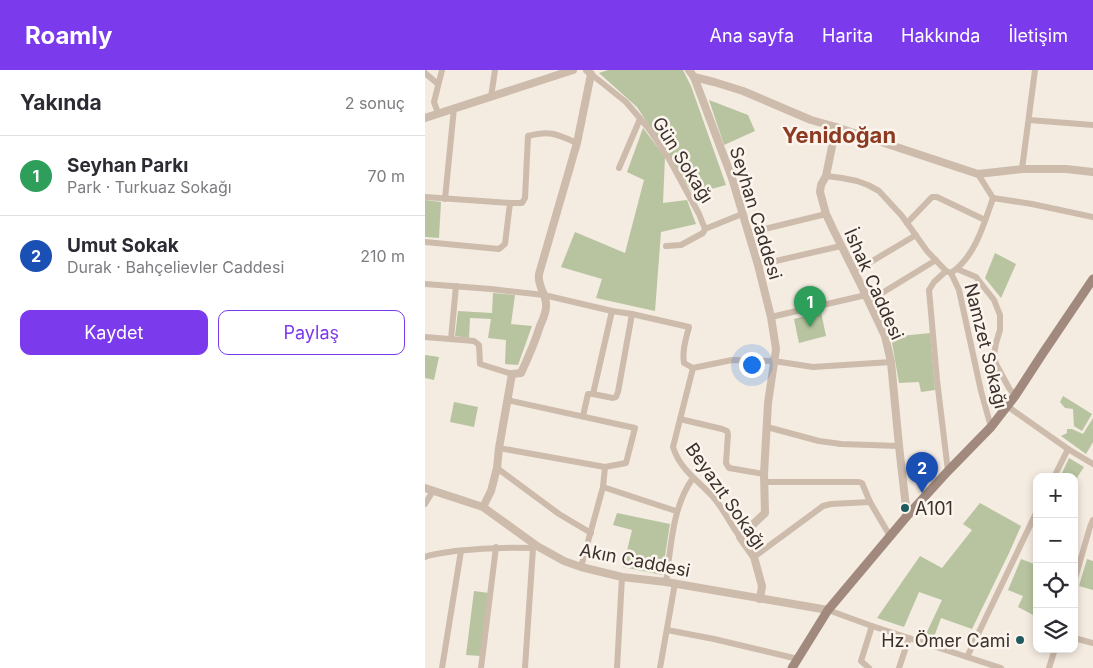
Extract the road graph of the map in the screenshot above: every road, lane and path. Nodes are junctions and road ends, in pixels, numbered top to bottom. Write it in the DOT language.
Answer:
graph roads {
  1 [pos="442,70"];
  2 [pos="495,70"];
  3 [pos="573,70"];
  4 [pos="1035,70"];
  5 [pos="589,72"];
  6 [pos="425,73"];
  7 [pos="692,73"];
  8 [pos="438,84"];
  9 [pos="491,96"];
  10 [pos="454,108"];
  11 [pos="437,113"];
  12 [pos="425,118"];
  13 [pos="640,119"];
  14 [pos="1029,120"];
  15 [pos="1093,125"];
  16 [pos="836,127"];
  17 [pos="577,143"];
  18 [pos="619,168"];
  19 [pos="1022,169"];
  20 [pos="1093,172"];
  21 [pos="978,174"];
  22 [pos="826,176"];
  23 [pos="425,197"];
  24 [pos="993,198"];
  25 [pos="445,199"];
  26 [pos="510,203"];
  27 [pos="742,214"];
  28 [pos="826,214"];
  29 [pos="1093,217"];
  30 [pos="985,220"];
  31 [pos="907,223"];
  32 [pos="705,228"];
  33 [pos="748,233"];
  34 [pos="916,235"];
  35 [pos="425,242"];
  36 [pos="666,246"];
  37 [pos="841,246"];
  38 [pos="936,260"];
  39 [pos="758,266"];
  40 [pos="957,269"];
  41 [pos="854,272"];
  42 [pos="949,272"];
  43 [pos="1093,279"];
  44 [pos="425,284"];
  45 [pos="456,286"];
  46 [pos="1090,289"];
  47 [pos="544,295"];
  48 [pos="867,298"];
  49 [pos="612,311"];
  50 [pos="632,314"];
  51 [pos="771,317"];
  52 [pos="425,337"];
  53 [pos="451,339"];
  54 [pos="773,361"];
  55 [pos="891,362"];
  56 [pos="693,368"];
  57 [pos="512,374"];
  58 [pos="593,394"];
  59 [pos="1015,396"];
  60 [pos="507,400"];
  61 [pos="1007,406"];
  62 [pos="583,416"];
  63 [pos="679,419"];
  64 [pos="767,426"];
  65 [pos="991,427"];
  66 [pos="899,446"];
  67 [pos="499,448"];
  68 [pos="1068,449"];
  69 [pos="1093,464"];
  70 [pos="605,467"];
  71 [pos="497,468"];
  72 [pos="948,471"];
  73 [pos="1056,473"];
  74 [pos="693,478"];
  75 [pos="764,478"];
  76 [pos="603,487"];
  77 [pos="425,488"];
  78 [pos="433,491"];
  79 [pos="870,502"];
  80 [pos="425,504"];
  81 [pos="483,507"];
  82 [pos="677,511"];
  83 [pos="907,516"];
  84 [pos="1034,518"];
  85 [pos="1093,520"];
  86 [pos="591,533"];
  87 [pos="890,536"];
  88 [pos="739,538"];
  89 [pos="496,547"];
  90 [pos="535,547"];
  91 [pos="461,551"];
  92 [pos="425,557"];
  93 [pos="754,557"];
  94 [pos="581,567"];
  95 [pos="1078,568"];
  96 [pos="622,577"];
  97 [pos="666,582"];
  98 [pos="675,583"];
  99 [pos="760,599"];
  100 [pos="828,610"];
  101 [pos="872,626"];
  102 [pos="667,630"];
  103 [pos="909,638"];
  104 [pos="1078,639"];
  105 [pos="1093,643"];
  106 [pos="1054,653"];
  107 [pos="967,658"];
  108 [pos="798,659"];
  109 [pos="442,668"];
  110 [pos="481,668"];
  111 [pos="525,668"];
  112 [pos="617,668"];
  113 [pos="660,668"];
  114 [pos="792,668"];
  115 [pos="869,668"];
  116 [pos="899,668"];
  117 [pos="1001,668"];
  118 [pos="1049,668"];
  1 -- 8 [label="street"];
  2 -- 9 [label="street"];
  3 -- 9 [label="street"];
  4 -- 14 [label="street"];
  5 -- 13 [label="street, Gün Sokağı"];
  5 -- 17 [label="street"];
  6 -- 8 [label="street"];
  7 -- 16 [label="street"];
  7 -- 27 [label="street, Seyhan Caddesi"];
  8 -- 11 [label="street"];
  9 -- 10 [label="street"];
  10 -- 11 [label="street"];
  10 -- 25 [label="street"];
  11 -- 12 [label="street"];
  13 -- 18 [label="street"];
  13 -- 32 [label="street, Gün Sokağı"];
  14 -- 15 [label="street"];
  14 -- 19 [label="street"];
  16 -- 21 [label="street"];
  16 -- 22 [label="street, İshak Caddesi"];
  17 -- 26 [label="street"];
  17 -- 47 [label="street"];
  19 -- 20 [label="street"];
  19 -- 21 [label="street"];
  21 -- 24 [label="street"];
  22 -- 28 [label="street, İshak Caddesi"];
  22 -- 31 [label="street"];
  23 -- 25 [label="street"];
  24 -- 29 [label="street"];
  24 -- 30 [label="street"];
  25 -- 26 [label="street"];
  26 -- 35 [label="street"];
  27 -- 32 [label="street, Gün Sokağı"];
  27 -- 33 [label="street, Seyhan Caddesi"];
  28 -- 33 [label="street"];
  28 -- 37 [label="street, İshak Caddesi"];
  30 -- 31 [label="street"];
  30 -- 40 [label="street"];
  31 -- 34 [label="street"];
  32 -- 36 [label="street, Gün Sokağı"];
  33 -- 39 [label="street, Seyhan Caddesi"];
  34 -- 38 [label="street"];
  34 -- 41 [label="street"];
  37 -- 39 [label="street"];
  37 -- 41 [label="street, İshak Caddesi"];
  38 -- 42 [label="street"];
  38 -- 48 [label="street"];
  39 -- 51 [label="street, Seyhan Caddesi"];
  40 -- 42 [label="street"];
  40 -- 59 [label="street"];
  41 -- 48 [label="street, İshak Caddesi"];
  42 -- 65 [label="street, Namzet Sokağı"];
  42 -- 72 [label="street"];
  43 -- 46 [label="main road"];
  44 -- 45 [label="street"];
  45 -- 47 [label="street"];
  45 -- 53 [label="street"];
  46 -- 59 [label="main road"];
  47 -- 49 [label="street"];
  47 -- 57 [label="street"];
  48 -- 51 [label="street"];
  48 -- 55 [label="street, İshak Caddesi"];
  49 -- 50 [label="street"];
  49 -- 58 [label="street"];
  50 -- 56 [label="street"];
  50 -- 58 [label="street"];
  51 -- 54 [label="street, Seyhan Caddesi"];
  52 -- 53 [label="street"];
  53 -- 57 [label="street"];
  54 -- 55 [label="street"];
  54 -- 56 [label="street"];
  54 -- 64 [label="street, Seyhan Caddesi"];
  55 -- 66 [label="street, İshak Caddesi"];
  56 -- 63 [label="street, Beyazıt Sokağı"];
  57 -- 60 [label="street"];
  58 -- 62 [label="street"];
  59 -- 61 [label="main road"];
  60 -- 62 [label="street"];
  60 -- 67 [label="street"];
  61 -- 65 [label="main road"];
  61 -- 68 [label="street"];
  62 -- 70 [label="street"];
  63 -- 74 [label="street, Beyazıt Sokağı"];
  63 -- 75 [label="street"];
  64 -- 66 [label="street"];
  64 -- 75 [label="street, Seyhan Caddesi"];
  65 -- 72 [label="main road"];
  66 -- 83 [label="street, İshak Caddesi"];
  67 -- 70 [label="street"];
  67 -- 71 [label="street"];
  68 -- 69 [label="street"];
  68 -- 73 [label="street"];
  70 -- 76 [label="street"];
  71 -- 81 [label="street"];
  71 -- 86 [label="street"];
  72 -- 83 [label="main road"];
  74 -- 82 [label="street"];
  74 -- 88 [label="street, Beyazıt Sokağı"];
  75 -- 79 [label="street"];
  75 -- 88 [label="street, Seyhan Caddesi"];
  76 -- 82 [label="street"];
  76 -- 86 [label="street"];
  77 -- 78 [label="street, Akın Caddesi"];
  78 -- 80 [label="street"];
  78 -- 81 [label="street, Akın Caddesi"];
  79 -- 87 [label="street"];
  79 -- 93 [label="street"];
  81 -- 90 [label="street, Akın Caddesi"];
  82 -- 97 [label="street"];
  83 -- 87 [label="main road"];
  84 -- 107 [label="street"];
  85 -- 95 [label="street"];
  86 -- 94 [label="street"];
  87 -- 100 [label="main road"];
  88 -- 93 [label="street, Beyazıt Sokağı"];
  89 -- 90 [label="street"];
  89 -- 91 [label="street"];
  89 -- 110 [label="street"];
  90 -- 94 [label="street, Akın Caddesi"];
  90 -- 111 [label="street"];
  91 -- 92 [label="street"];
  91 -- 109 [label="street"];
  93 -- 99 [label="street, Beyazıt Sokağı"];
  94 -- 96 [label="street, Akın Caddesi"];
  96 -- 97 [label="street, Akın Caddesi"];
  96 -- 112 [label="street"];
  97 -- 98 [label="street, Akın Caddesi"];
  98 -- 99 [label="street, Akın Caddesi"];
  98 -- 102 [label="street"];
  99 -- 100 [label="street, Akın Caddesi"];
  100 -- 101 [label="street"];
  100 -- 108 [label="main road"];
  101 -- 103 [label="street"];
  101 -- 115 [label="street"];
  102 -- 108 [label="street"];
  102 -- 113 [label="street"];
  103 -- 107 [label="street"];
  103 -- 116 [label="street"];
  104 -- 105 [label="street"];
  106 -- 118 [label="street"];
  107 -- 117 [label="street"];
  108 -- 114 [label="main road"];
}
